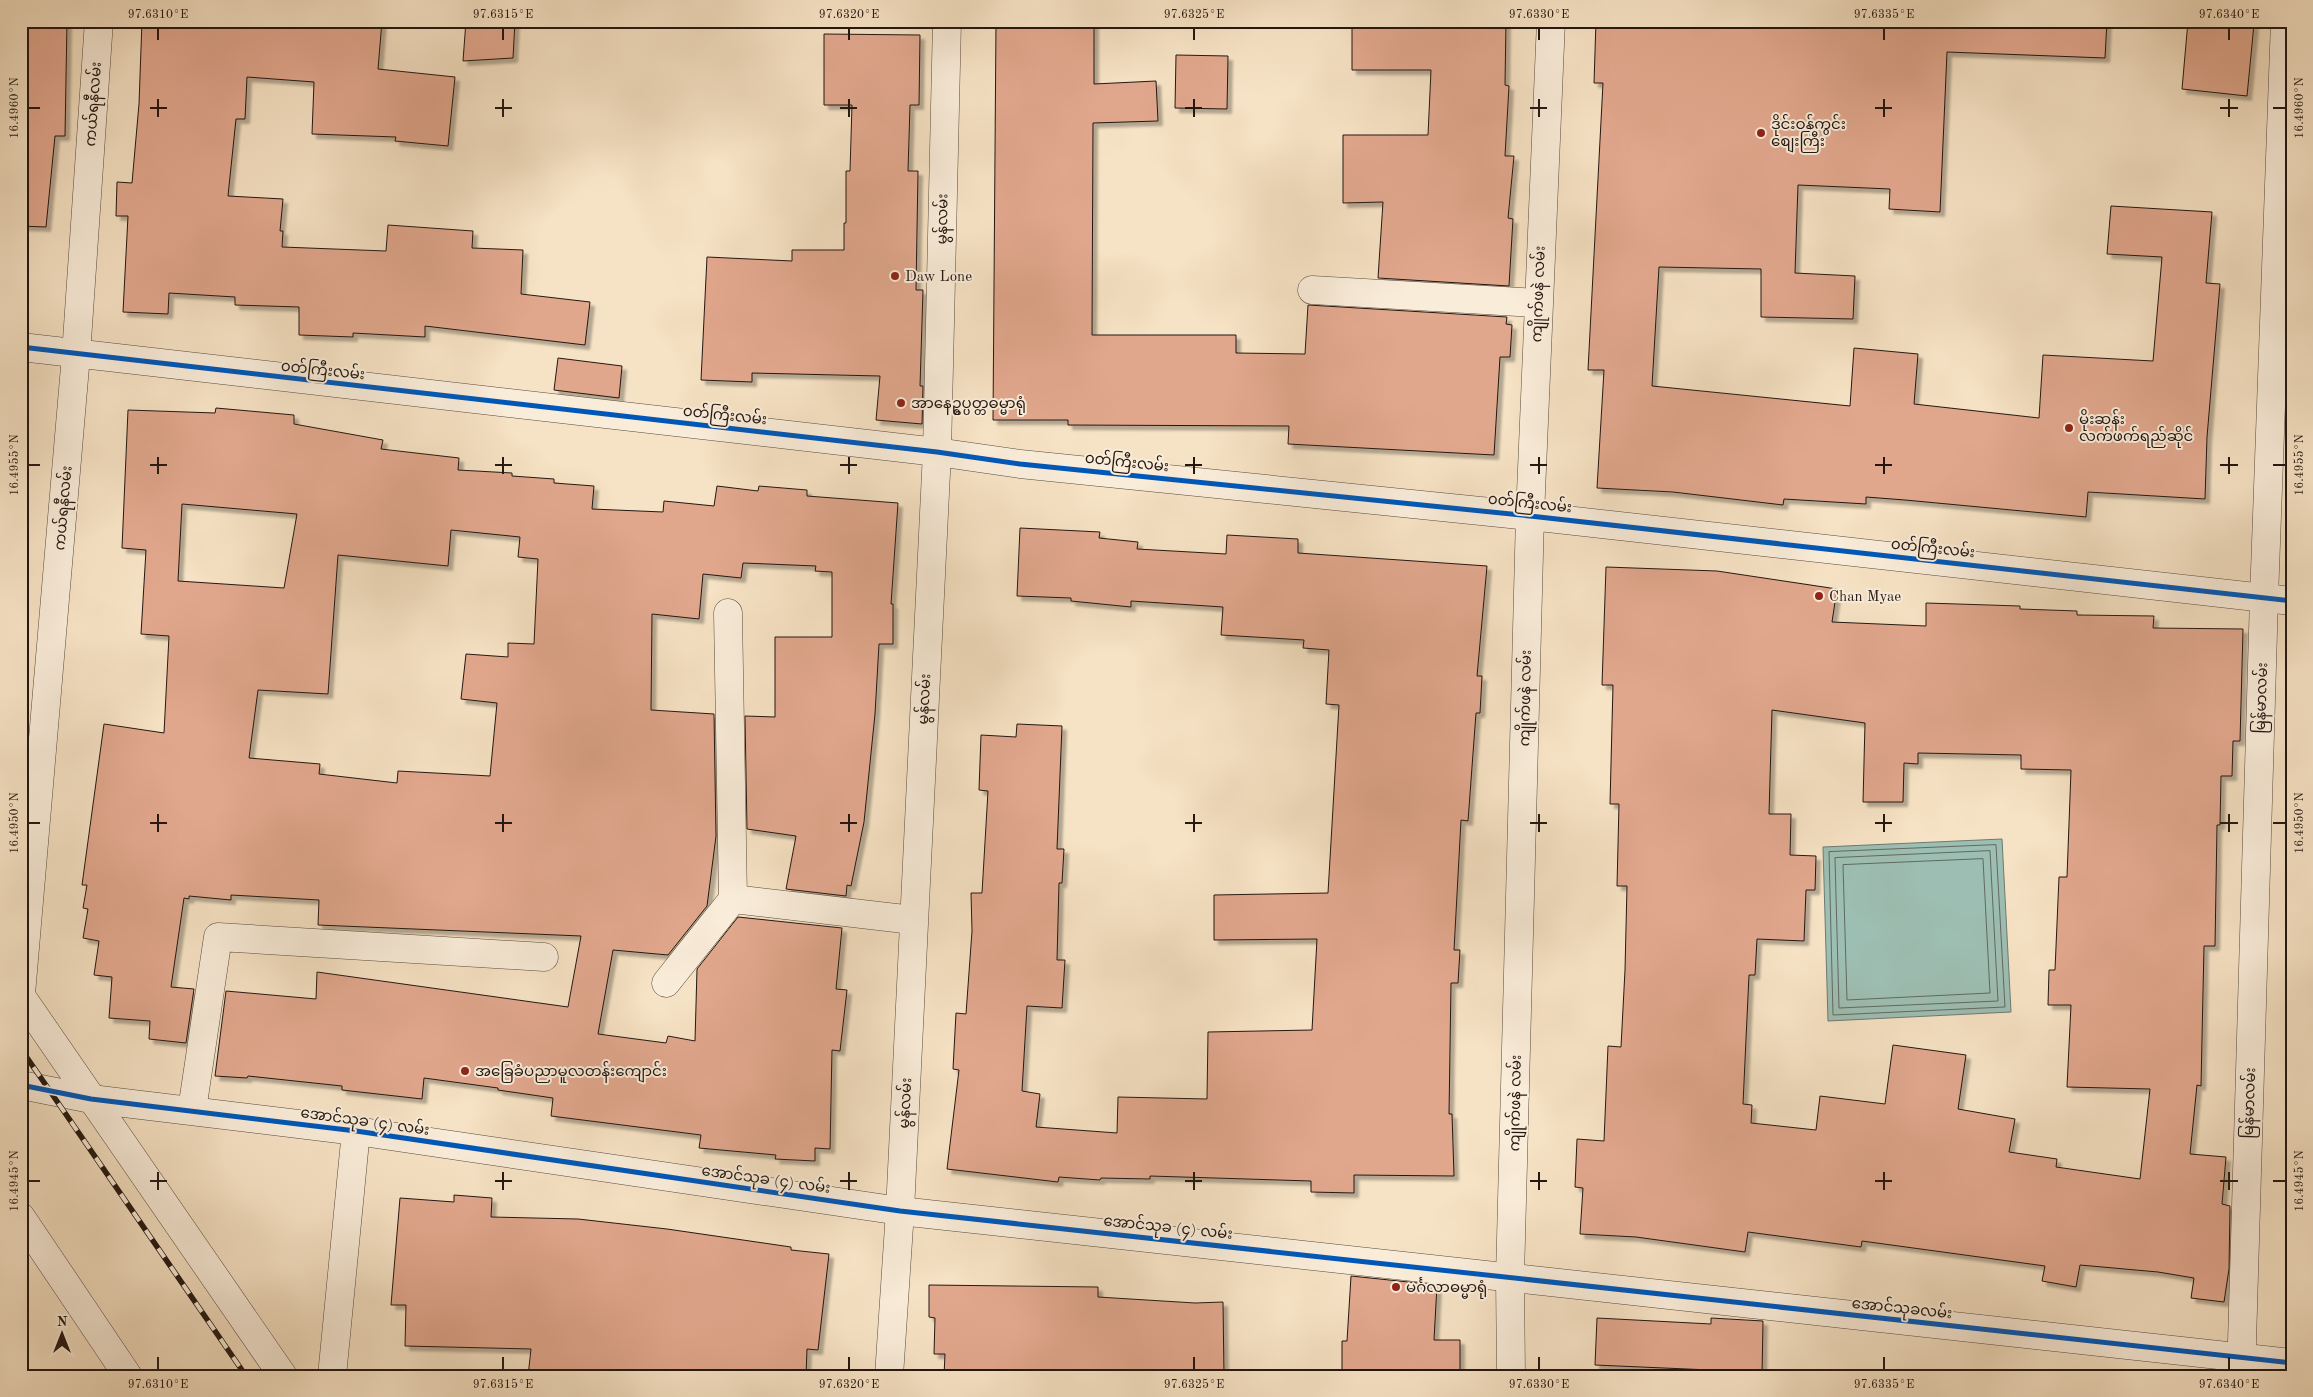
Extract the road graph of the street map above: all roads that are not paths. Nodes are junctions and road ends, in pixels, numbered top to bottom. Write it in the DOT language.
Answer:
graph roads {
  1 [pos="98,21"];
  2 [pos="947,21"];
  3 [pos="1551,21"];
  4 [pos="2285,21"];
  5 [pos="1312,290"];
  6 [pos="1537,303"];
  7 [pos="21,348"];
  8 [pos="76,355"];
  9 [pos="937,452"];
  10 [pos="1530,516"];
  11 [pos="2264,598"];
  12 [pos="2292,601"];
  13 [pos="728,613"];
  14 [pos="733,899"];
  15 [pos="913,920"];
  16 [pos="544,957"];
  17 [pos="666,983"];
  18 [pos="21,995"];
  19 [pos="21,1086"];
  20 [pos="91,1098"];
  21 [pos="192,1110"];
  22 [pos="356,1131"];
  23 [pos="900,1211"];
  24 [pos="21,1217"];
  25 [pos="1510,1277"];
  26 [pos="2292,1363"];
  27 [pos="2241,1367"];
  28 [pos="128,1376"];
  29 [pos="283,1376"];
  30 [pos="332,1376"];
  31 [pos="889,1376"];
  32 [pos="1511,1376"];
  1 -- 8 [label="street, ကယ်ရနီလမ်း"];
  2 -- 9 [label="street, မွန်လမ်း"];
  3 -- 6 [label="street, ကျိုက်ဖနဲ လမ်း"];
  4 -- 11 [label="street, မြန်မာလမ်း"];
  5 -- 6 [label="street"];
  6 -- 10 [label="street, ကျိုက်ဖနဲ လမ်း"];
  7 -- 8 [label="street, ၀တ်ကြီးလမ်း"];
  8 -- 9 [label="street, ၀တ်ကြီးလမ်း"];
  8 -- 18 [label="street, ကယ်ရနီလမ်း"];
  9 -- 10 [label="street, ၀တ်ကြီးလမ်း"];
  9 -- 15 [label="street, မွန်လမ်း"];
  10 -- 11 [label="street, ၀တ်ကြီးလမ်း"];
  10 -- 25 [label="street, ကျိုက်ဖနဲ လမ်း"];
  11 -- 12 [label="street, ၀တ်ကြီးလမ်း"];
  11 -- 27 [label="street, မြန်မာလမ်း"];
  13 -- 14 [label="street"];
  14 -- 15 [label="street"];
  14 -- 17 [label="street"];
  15 -- 23 [label="street, မွန်လမ်း"];
  16 -- 21 [label="street"];
  18 -- 20 [label="street"];
  19 -- 20 [label="street, အောင်သုခ (၄) လမ်း"];
  20 -- 21 [label="street, အောင်သုခ (၄) လမ်း"];
  20 -- 29 [label="street"];
  21 -- 22 [label="street, အောင်သုခ (၄) လမ်း"];
  22 -- 23 [label="street, အောင်သုခ (၄) လမ်း"];
  22 -- 30 [label="street"];
  23 -- 25 [label="street, အောင်သုခ (၄) လမ်း"];
  23 -- 31 [label="street, မွန်လမ်း"];
  24 -- 28 [label="street"];
  25 -- 27 [label="street, အောင်သုခလမ်း"];
  25 -- 32 [label="street, ကျိုက်ဖနဲ လမ်း"];
  26 -- 27 [label="street, အောင်သုခလမ်း"];
}
